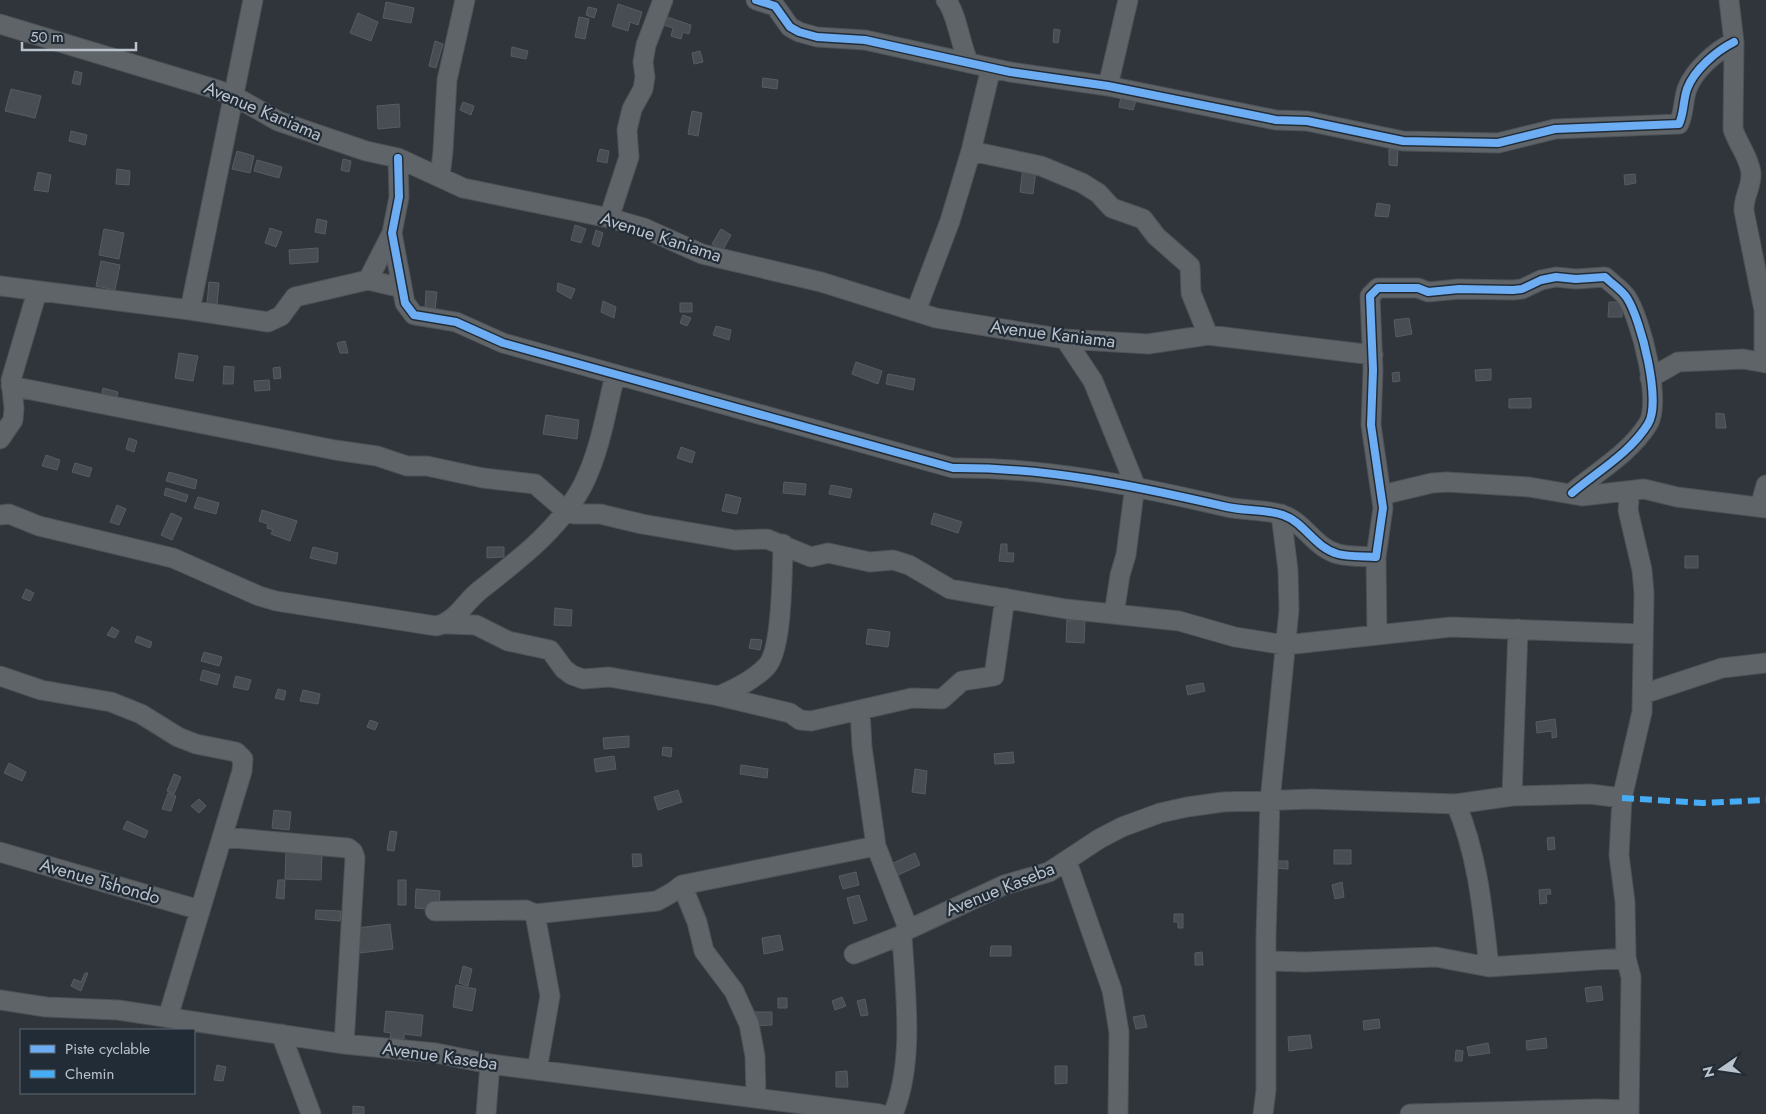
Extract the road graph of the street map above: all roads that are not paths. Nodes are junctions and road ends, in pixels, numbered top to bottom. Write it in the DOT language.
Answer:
graph roads {
  1 [pos="252,0"];
  2 [pos="465,0"];
  3 [pos="664,0"];
  4 [pos="756,0"];
  5 [pos="946,0"];
  6 [pos="1128,0"];
  7 [pos="1729,0"];
  8 [pos="0,24"];
  9 [pos="1734,42"];
  10 [pos="969,63"];
  11 [pos="991,68"];
  12 [pos="1108,86"];
  13 [pos="234,96"];
  14 [pos="971,152"];
  15 [pos="398,158"];
  16 [pos="440,177"];
  17 [pos="609,218"];
  18 [pos="392,233"];
  19 [pos="368,280"];
  20 [pos="0,286"];
  21 [pos="402,288"];
  22 [pos="37,292"];
  23 [pos="190,310"];
  24 [pos="916,312"];
  25 [pos="1208,335"];
  26 [pos="1065,339"];
  27 [pos="1373,355"];
  28 [pos="1765,362"];
  29 [pos="615,375"];
  30 [pos="1650,378"];
  31 [pos="11,386"];
  32 [pos="0,439"];
  33 [pos="1135,485"];
  34 [pos="1766,485"];
  35 [pos="1630,491"];
  36 [pos="1572,493"];
  37 [pos="1382,495"];
  38 [pos="1763,508"];
  39 [pos="566,511"];
  40 [pos="1281,514"];
  41 [pos="0,515"];
  42 [pos="783,544"];
  43 [pos="1376,557"];
  44 [pos="1005,598"];
  45 [pos="1114,614"];
  46 [pos="447,624"];
  47 [pos="1518,629"];
  48 [pos="1643,634"];
  49 [pos="1377,635"];
  50 [pos="1285,645"];
  51 [pos="1766,664"];
  52 [pos="0,676"];
  53 [pos="1642,694"];
  54 [pos="719,696"];
  55 [pos="860,710"];
  56 [pos="1512,796"];
  57 [pos="1622,798"];
  58 [pos="1270,801"];
  59 [pos="1456,804"];
  60 [pos="223,837"];
  61 [pos="876,846"];
  62 [pos="0,852"];
  63 [pos="1067,862"];
  64 [pos="682,884"];
  65 [pos="200,910"];
  66 [pos="435,911"];
  67 [pos="535,914"];
  68 [pos="905,931"];
  69 [pos="854,954"];
  70 [pos="1626,958"];
  71 [pos="1266,961"];
  72 [pos="1489,967"];
  73 [pos="0,1000"];
  74 [pos="168,1017"];
  75 [pos="281,1034"];
  76 [pos="344,1044"];
  77 [pos="490,1064"];
  78 [pos="537,1070"];
  79 [pos="756,1097"];
  80 [pos="1629,1112"];
  81 [pos="310,1114"];
  82 [pos="486,1114"];
  83 [pos="880,1114"];
  84 [pos="893,1114"];
  85 [pos="1118,1114"];
  86 [pos="1263,1114"];
  87 [pos="1410,1114"];
  1 -- 13 [label="street"];
  2 -- 16 [label="street"];
  3 -- 17 [label="street"];
  4 -- 10 [label="street"];
  5 -- 10 [label="street"];
  6 -- 12 [label="street"];
  7 -- 9 [label="street"];
  8 -- 13 [label="street, Avenue Kaniama"];
  9 -- 12 [label="street"];
  9 -- 28 [label="street"];
  10 -- 11 [label="street"];
  11 -- 12 [label="street"];
  11 -- 14 [label="street"];
  13 -- 15 [label="street, Avenue Kaniama"];
  13 -- 23 [label="street"];
  14 -- 24 [label="street"];
  14 -- 25 [label="street"];
  15 -- 16 [label="street, Avenue Kaniama"];
  15 -- 18 [label="street"];
  16 -- 17 [label="street, Avenue Kaniama"];
  17 -- 24 [label="street, Avenue Kaniama"];
  18 -- 19 [label="street"];
  18 -- 21 [label="street"];
  19 -- 21 [label="street"];
  19 -- 23 [label="street"];
  20 -- 22 [label="street"];
  21 -- 29 [label="street"];
  22 -- 23 [label="street"];
  22 -- 31 [label="street"];
  24 -- 26 [label="street, Avenue Kaniama"];
  25 -- 26 [label="street, Avenue Kaniama"];
  25 -- 27 [label="street, Avenue Kaniama"];
  26 -- 33 [label="street"];
  27 -- 30 [label="street"];
  27 -- 37 [label="street"];
  28 -- 30 [label="street"];
  29 -- 33 [label="street"];
  29 -- 39 [label="street"];
  30 -- 36 [label="street"];
  31 -- 32 [label="street"];
  31 -- 39 [label="street"];
  33 -- 40 [label="street"];
  33 -- 45 [label="street"];
  34 -- 38 [label="street"];
  35 -- 36 [label="street"];
  35 -- 38 [label="street"];
  35 -- 48 [label="street"];
  36 -- 37 [label="street"];
  37 -- 43 [label="street"];
  39 -- 42 [label="street"];
  39 -- 46 [label="street"];
  40 -- 43 [label="street"];
  40 -- 50 [label="street"];
  41 -- 46 [label="street"];
  42 -- 44 [label="street"];
  42 -- 54 [label="street"];
  43 -- 49 [label="street"];
  44 -- 45 [label="street"];
  44 -- 55 [label="street"];
  45 -- 50 [label="street"];
  46 -- 54 [label="street"];
  47 -- 48 [label="street"];
  47 -- 49 [label="street"];
  47 -- 56 [label="street"];
  48 -- 53 [label="street"];
  49 -- 50 [label="street"];
  50 -- 58 [label="street"];
  51 -- 53 [label="street"];
  52 -- 60 [label="street"];
  53 -- 57 [label="street"];
  54 -- 55 [label="street"];
  55 -- 61 [label="street"];
  56 -- 57 [label="street, Avenue Kaseba"];
  56 -- 59 [label="street, Avenue Kaseba"];
  57 -- 70 [label="street"];
  58 -- 59 [label="street, Avenue Kaseba"];
  58 -- 63 [label="street, Avenue Kaseba"];
  58 -- 71 [label="street"];
  59 -- 72 [label="street"];
  60 -- 65 [label="street"];
  60 -- 76 [label="street"];
  61 -- 64 [label="street"];
  61 -- 68 [label="street"];
  62 -- 65 [label="street, Avenue Tshondo"];
  63 -- 68 [label="street, Avenue Kaseba"];
  63 -- 85 [label="street"];
  64 -- 67 [label="street"];
  64 -- 79 [label="street"];
  65 -- 74 [label="street"];
  66 -- 67 [label="street"];
  67 -- 78 [label="street"];
  68 -- 69 [label="street, Avenue Kaseba"];
  68 -- 84 [label="street"];
  70 -- 72 [label="street"];
  70 -- 80 [label="street"];
  71 -- 72 [label="street"];
  71 -- 86 [label="street"];
  73 -- 74 [label="street, Avenue Kaseba"];
  74 -- 75 [label="street, Avenue Kaseba"];
  75 -- 76 [label="street, Avenue Kaseba"];
  75 -- 81 [label="street"];
  76 -- 77 [label="street, Avenue Kaseba"];
  77 -- 78 [label="street, Avenue Kaseba"];
  77 -- 82 [label="street"];
  78 -- 79 [label="street, Avenue Kaseba"];
  79 -- 83 [label="street, Avenue Kaseba"];
  80 -- 87 [label="street"];
}
